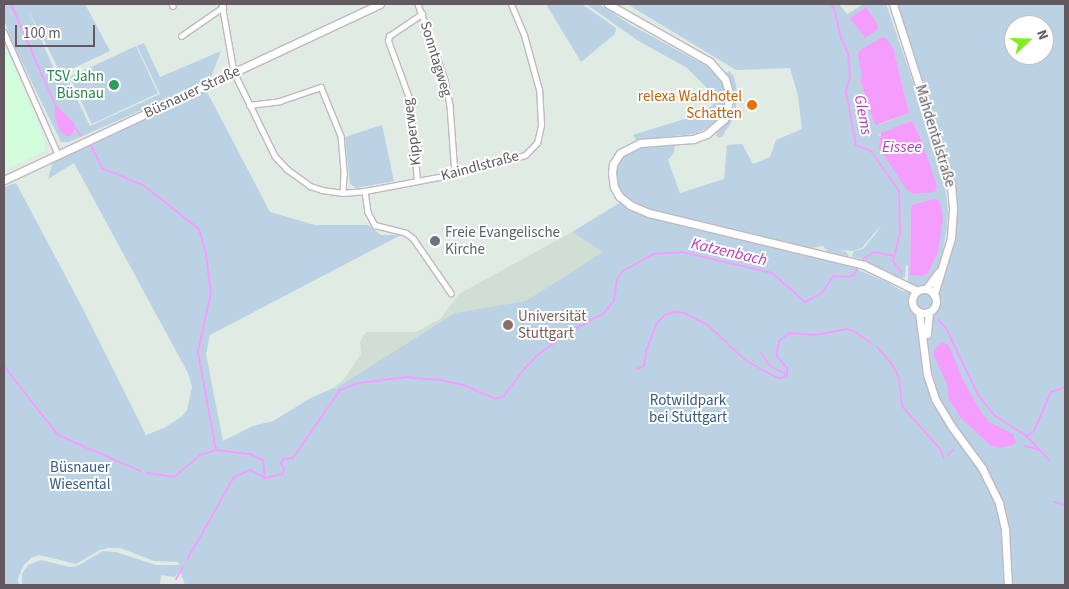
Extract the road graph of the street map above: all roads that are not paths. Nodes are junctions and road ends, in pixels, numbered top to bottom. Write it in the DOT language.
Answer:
graph roads {
  1 [pos="380,4"];
  2 [pos="418,4"];
  3 [pos="511,4"];
  4 [pos="608,4"];
  5 [pos="893,4"];
  6 [pos="222,5"];
  7 [pos="422,14"];
  8 [pos="4,32"];
  9 [pos="181,36"];
  10 [pos="234,72"];
  11 [pos="249,105"];
  12 [pos="58,154"];
  13 [pos="455,174"];
  14 [pos="4,180"];
  15 [pos="417,181"];
  16 [pos="365,191"];
  17 [pos="343,193"];
  18 [pos="942,270"];
  19 [pos="902,285"];
  20 [pos="926,289"];
  21 [pos="917,291"];
  22 [pos="451,293"];
  23 [pos="934,294"];
  24 [pos="912,299"];
  25 [pos="919,312"];
  26 [pos="929,312"];
  27 [pos="925,354"];
  28 [pos="1008,585"];
  1 -- 10 [label="main road, Büsnauer Straße"];
  2 -- 7 [label="street, Sonntagweg"];
  3 -- 13 [label="street, Kaindlstraße"];
  4 -- 19 [label="main road"];
  5 -- 18 [label="main road, Mahdentalstraße"];
  6 -- 9 [label="street"];
  6 -- 10 [label="street, Kaindlstraße"];
  7 -- 13 [label="street, Sonntagweg"];
  7 -- 15 [label="street, Kipperweg"];
  8 -- 12 [label="street"];
  10 -- 11 [label="street, Kaindlstraße"];
  10 -- 12 [label="main road, Büsnauer Straße"];
  11 -- 17 [label="street, Kaindlstraße"];
  11 -- 17 [label="street"];
  12 -- 14 [label="main road, Büsnauer Straße"];
  13 -- 15 [label="street, Kaindlstraße"];
  15 -- 16 [label="street, Kaindlstraße"];
  16 -- 17 [label="street, Kaindlstraße"];
  16 -- 22 [label="street"];
  18 -- 20 [label="main road, Mahdentalstraße"];
  18 -- 23 [label="main road, Mahdentalstraße"];
  19 -- 21 [label="main road"];
  19 -- 24 [label="main road"];
  20 -- 21 [label="main road"];
  20 -- 23 [label="main road"];
  21 -- 24 [label="main road"];
  23 -- 26 [label="main road"];
  24 -- 25 [label="main road"];
  25 -- 26 [label="main road"];
  25 -- 27 [label="main road"];
  26 -- 27 [label="main road"];
  27 -- 28 [label="main road"];
}
